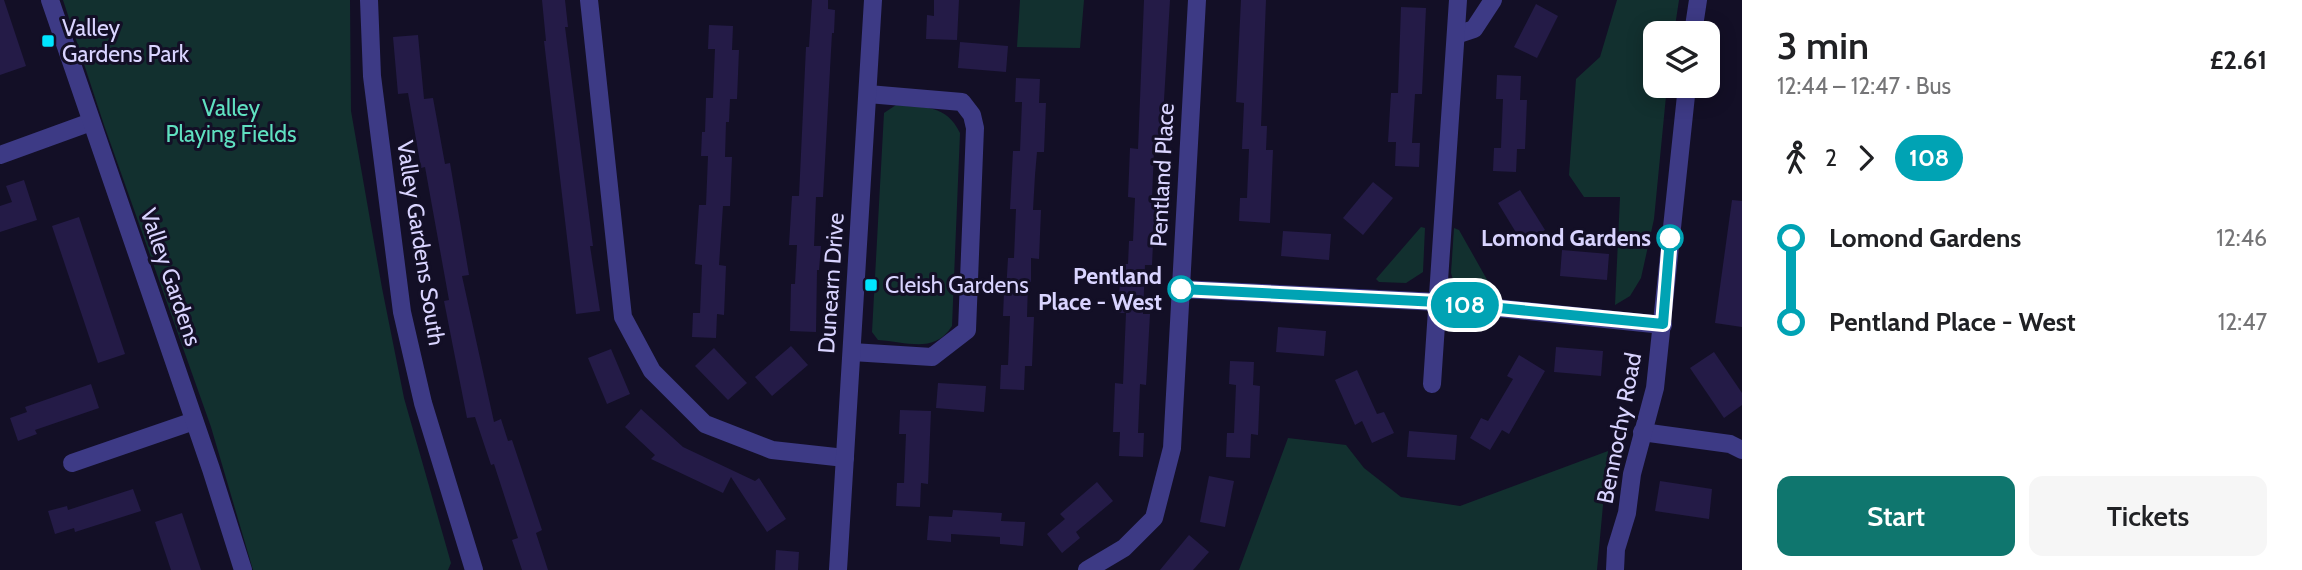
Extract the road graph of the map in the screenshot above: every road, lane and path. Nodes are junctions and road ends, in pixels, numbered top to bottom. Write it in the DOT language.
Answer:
graph roads {
  1 [pos="50,0"];
  2 [pos="369,0"];
  3 [pos="589,0"];
  4 [pos="873,0"];
  5 [pos="1197,0"];
  6 [pos="1458,0"];
  7 [pos="1493,0"];
  8 [pos="1698,0"];
  9 [pos="1695,21"];
  10 [pos="1456,35"];
  11 [pos="868,94"];
  12 [pos="1686,98"];
  13 [pos="91,122"];
  14 [pos="0,155"];
  15 [pos="1181,289"];
  16 [pos="1438,302"];
  17 [pos="1663,324"];
  18 [pos="852,352"];
  19 [pos="1432,384"];
  20 [pos="194,421"];
  21 [pos="1642,432"];
  22 [pos="1742,450"];
  23 [pos="845,458"];
  24 [pos="72,463"];
  25 [pos="243,570"];
  26 [pos="474,570"];
  27 [pos="838,570"];
  28 [pos="1087,570"];
  29 [pos="1615,570"];
  1 -- 13 [label="street, Valley Gardens"];
  2 -- 26 [label="street, Valley Gardens South"];
  3 -- 23 [label="street"];
  4 -- 11 [label="street, Dunearn Drive"];
  5 -- 15 [label="street, Pentland Place"];
  6 -- 10 [label="street"];
  7 -- 10 [label="street"];
  8 -- 9 [label="street"];
  10 -- 16 [label="street"];
  11 -- 18 [label="street, Dunearn Drive"];
  11 -- 18 [label="street"];
  12 -- 17 [label="street, Bennochy Road"];
  13 -- 14 [label="street"];
  13 -- 20 [label="street, Valley Gardens"];
  15 -- 16 [label="street"];
  15 -- 28 [label="street, Pentland Place"];
  16 -- 17 [label="street"];
  16 -- 19 [label="street"];
  17 -- 21 [label="street, Bennochy Road"];
  18 -- 23 [label="street, Dunearn Drive"];
  20 -- 24 [label="street"];
  20 -- 25 [label="street, Valley Gardens"];
  21 -- 22 [label="street"];
  21 -- 29 [label="street, Bennochy Road"];
  23 -- 27 [label="street, Dunearn Drive"];
}
